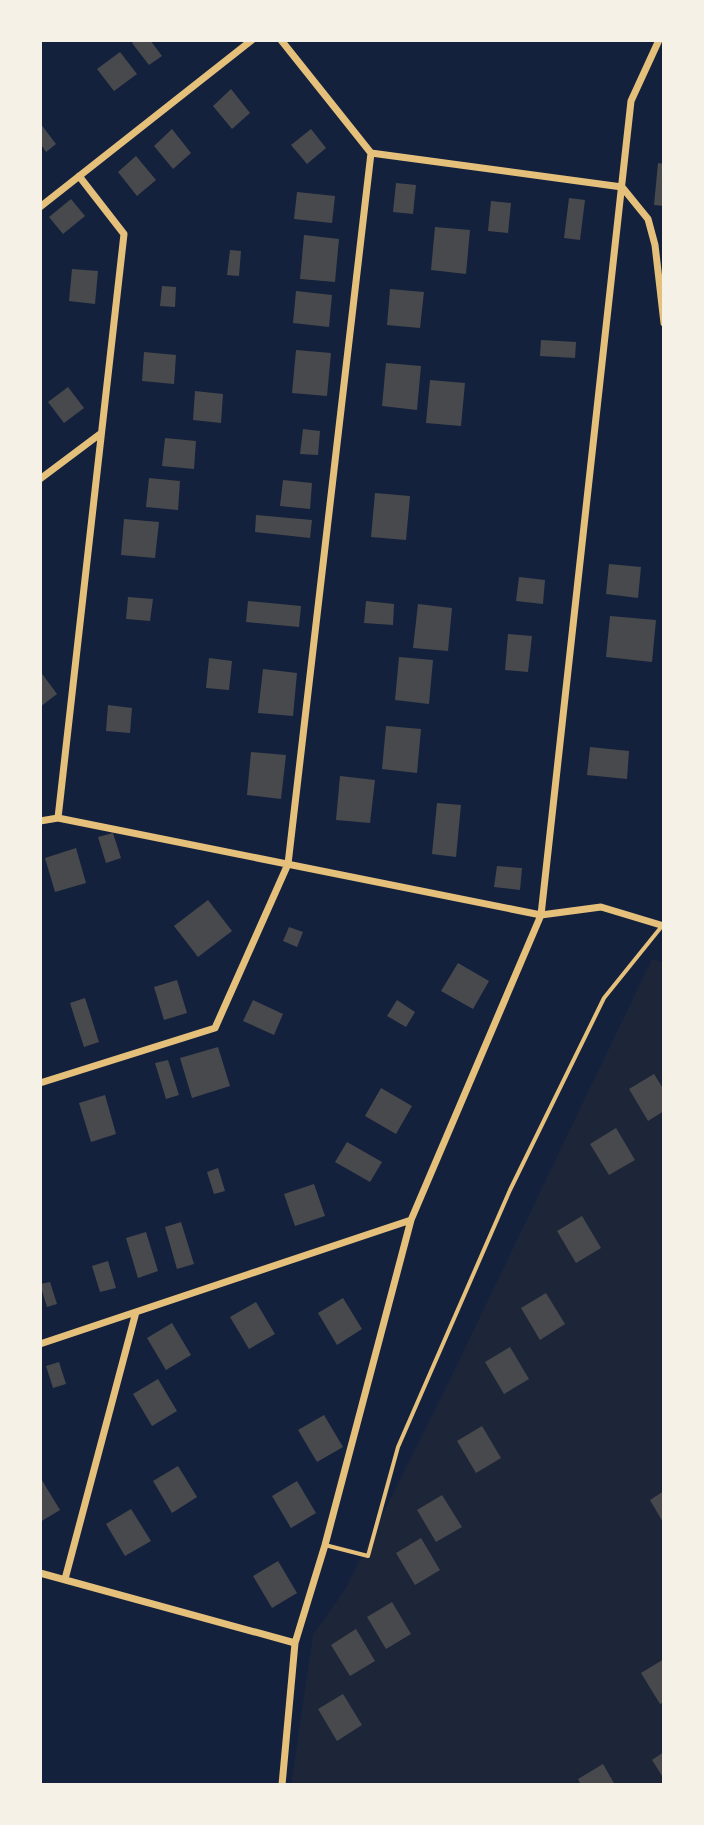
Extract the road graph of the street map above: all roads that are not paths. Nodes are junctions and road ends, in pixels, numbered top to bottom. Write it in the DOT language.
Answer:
graph roads {
  1 [pos="252,40"];
  2 [pos="281,40"];
  3 [pos="659,40"];
  4 [pos="371,153"];
  5 [pos="79,176"];
  6 [pos="622,187"];
  7 [pos="40,207"];
  8 [pos="664,323"];
  9 [pos="100,434"];
  10 [pos="40,479"];
  11 [pos="58,818"];
  12 [pos="40,821"];
  13 [pos="288,864"];
  14 [pos="541,915"];
  15 [pos="663,926"];
  16 [pos="40,1083"];
  17 [pos="411,1220"];
  18 [pos="136,1312"];
  19 [pos="40,1344"];
  20 [pos="325,1545"];
  21 [pos="40,1573"];
  22 [pos="65,1579"];
  23 [pos="295,1643"];
  24 [pos="282,1785"];
  1 -- 5 [label="street"];
  2 -- 4 [label="street"];
  3 -- 6 [label="street"];
  4 -- 6 [label="street"];
  4 -- 13 [label="street"];
  5 -- 7 [label="street"];
  5 -- 9 [label="street"];
  6 -- 8 [label="street"];
  6 -- 14 [label="street"];
  9 -- 10 [label="street"];
  9 -- 11 [label="street"];
  11 -- 12 [label="street"];
  11 -- 13 [label="street"];
  13 -- 14 [label="street"];
  13 -- 16 [label="street"];
  14 -- 15 [label="street"];
  14 -- 17 [label="street"];
  15 -- 20 [label="lane"];
  17 -- 18 [label="street"];
  17 -- 20 [label="street"];
  18 -- 19 [label="street"];
  18 -- 22 [label="street"];
  20 -- 23 [label="street"];
  21 -- 22 [label="street"];
  22 -- 23 [label="street"];
  23 -- 24 [label="street"];
}
